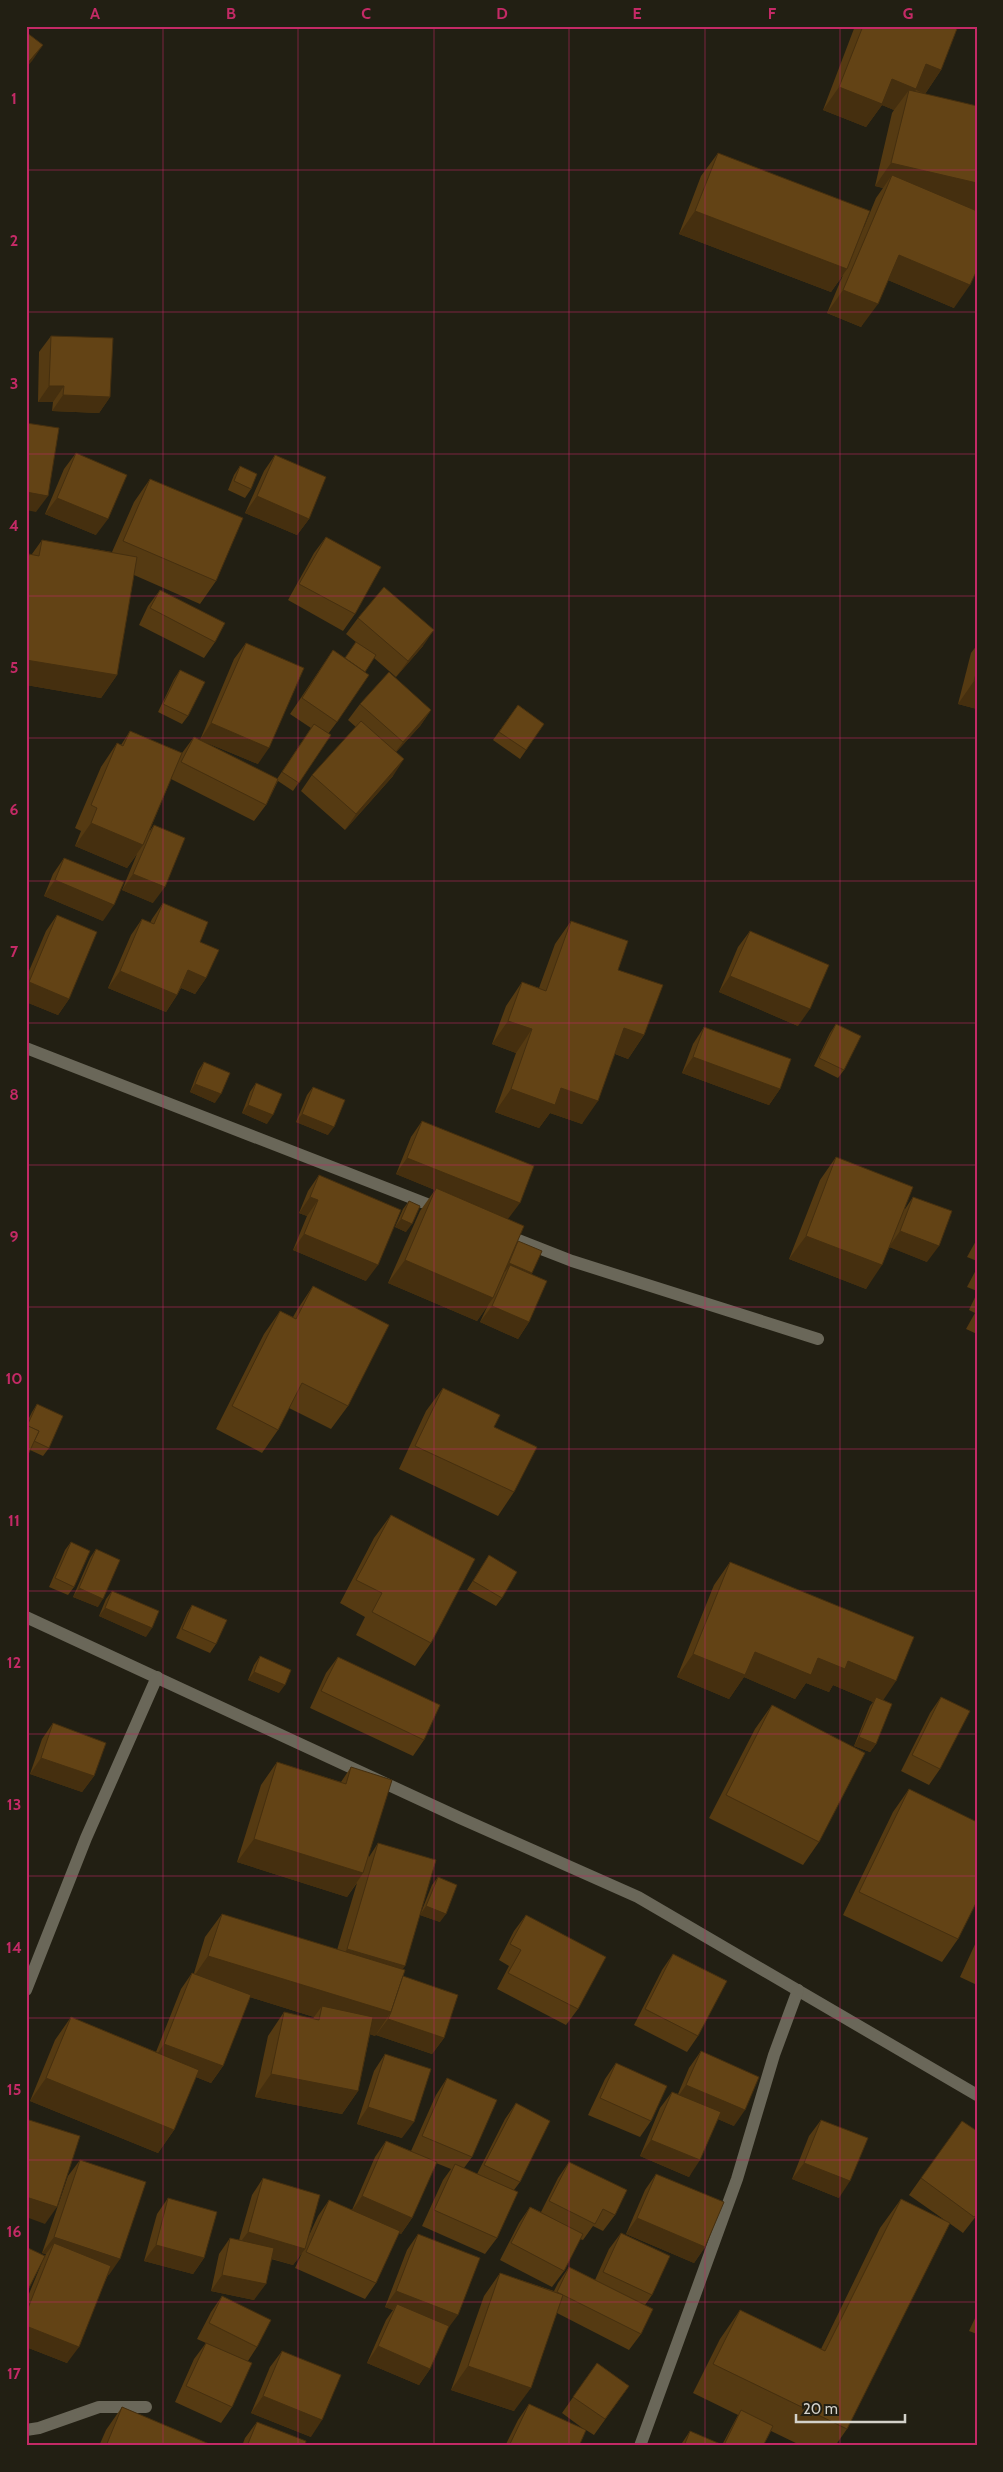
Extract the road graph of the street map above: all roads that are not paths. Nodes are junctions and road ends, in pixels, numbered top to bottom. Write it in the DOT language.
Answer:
graph roads {
  1 [pos="26,1048"];
  2 [pos="454,1215"];
  3 [pos="491,1229"];
  4 [pos="818,1339"];
  5 [pos="26,1616"];
  6 [pos="158,1678"];
  7 [pos="26,1990"];
  8 [pos="798,1990"];
  9 [pos="977,2095"];
  10 [pos="146,2406"];
  11 [pos="26,2430"];
  12 [pos="640,2446"];
  1 -- 2 [label="street"];
  3 -- 4 [label="street"];
  5 -- 6 [label="street"];
  6 -- 7 [label="street"];
  6 -- 8 [label="street"];
  8 -- 9 [label="street"];
  8 -- 12 [label="street"];
  10 -- 11 [label="street"];
}
